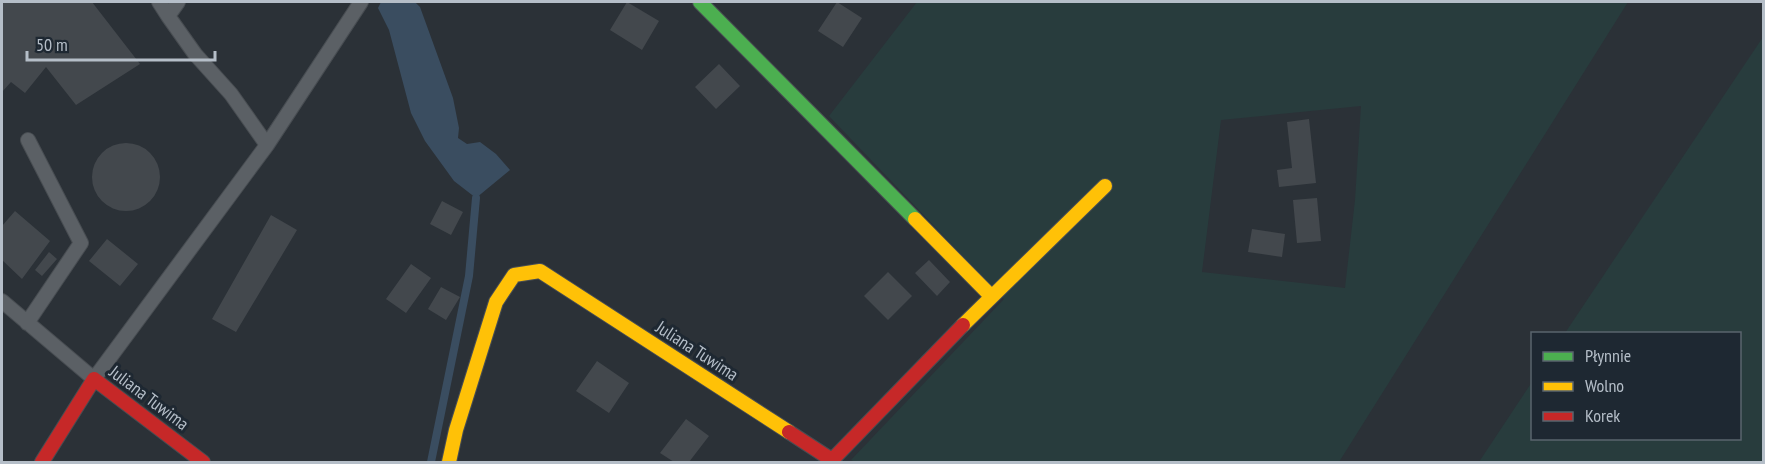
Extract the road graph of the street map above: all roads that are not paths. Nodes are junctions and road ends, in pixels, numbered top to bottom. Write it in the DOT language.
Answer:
graph roads {
  1 [pos="159,2"];
  2 [pos="178,2"];
  3 [pos="361,2"];
  4 [pos="700,2"];
  5 [pos="168,16"];
  6 [pos="28,140"];
  7 [pos="267,145"];
  8 [pos="1105,186"];
  9 [pos="991,296"];
  10 [pos="2,301"];
  11 [pos="27,322"];
  12 [pos="94,379"];
  13 [pos="42,462"];
  14 [pos="203,462"];
  15 [pos="449,462"];
  1 -- 5 [label="lane"];
  2 -- 5 [label="lane"];
  3 -- 7 [label="lane"];
  4 -- 9 [label="street"];
  5 -- 7 [label="lane"];
  6 -- 11 [label="lane"];
  7 -- 12 [label="lane"];
  8 -- 9 [label="street, Juliana Tuwima"];
  9 -- 15 [label="street, Juliana Tuwima"];
  10 -- 11 [label="lane"];
  11 -- 12 [label="lane"];
  12 -- 13 [label="street, Juliana Tuwima"];
  12 -- 14 [label="street, Juliana Tuwima"];
}
